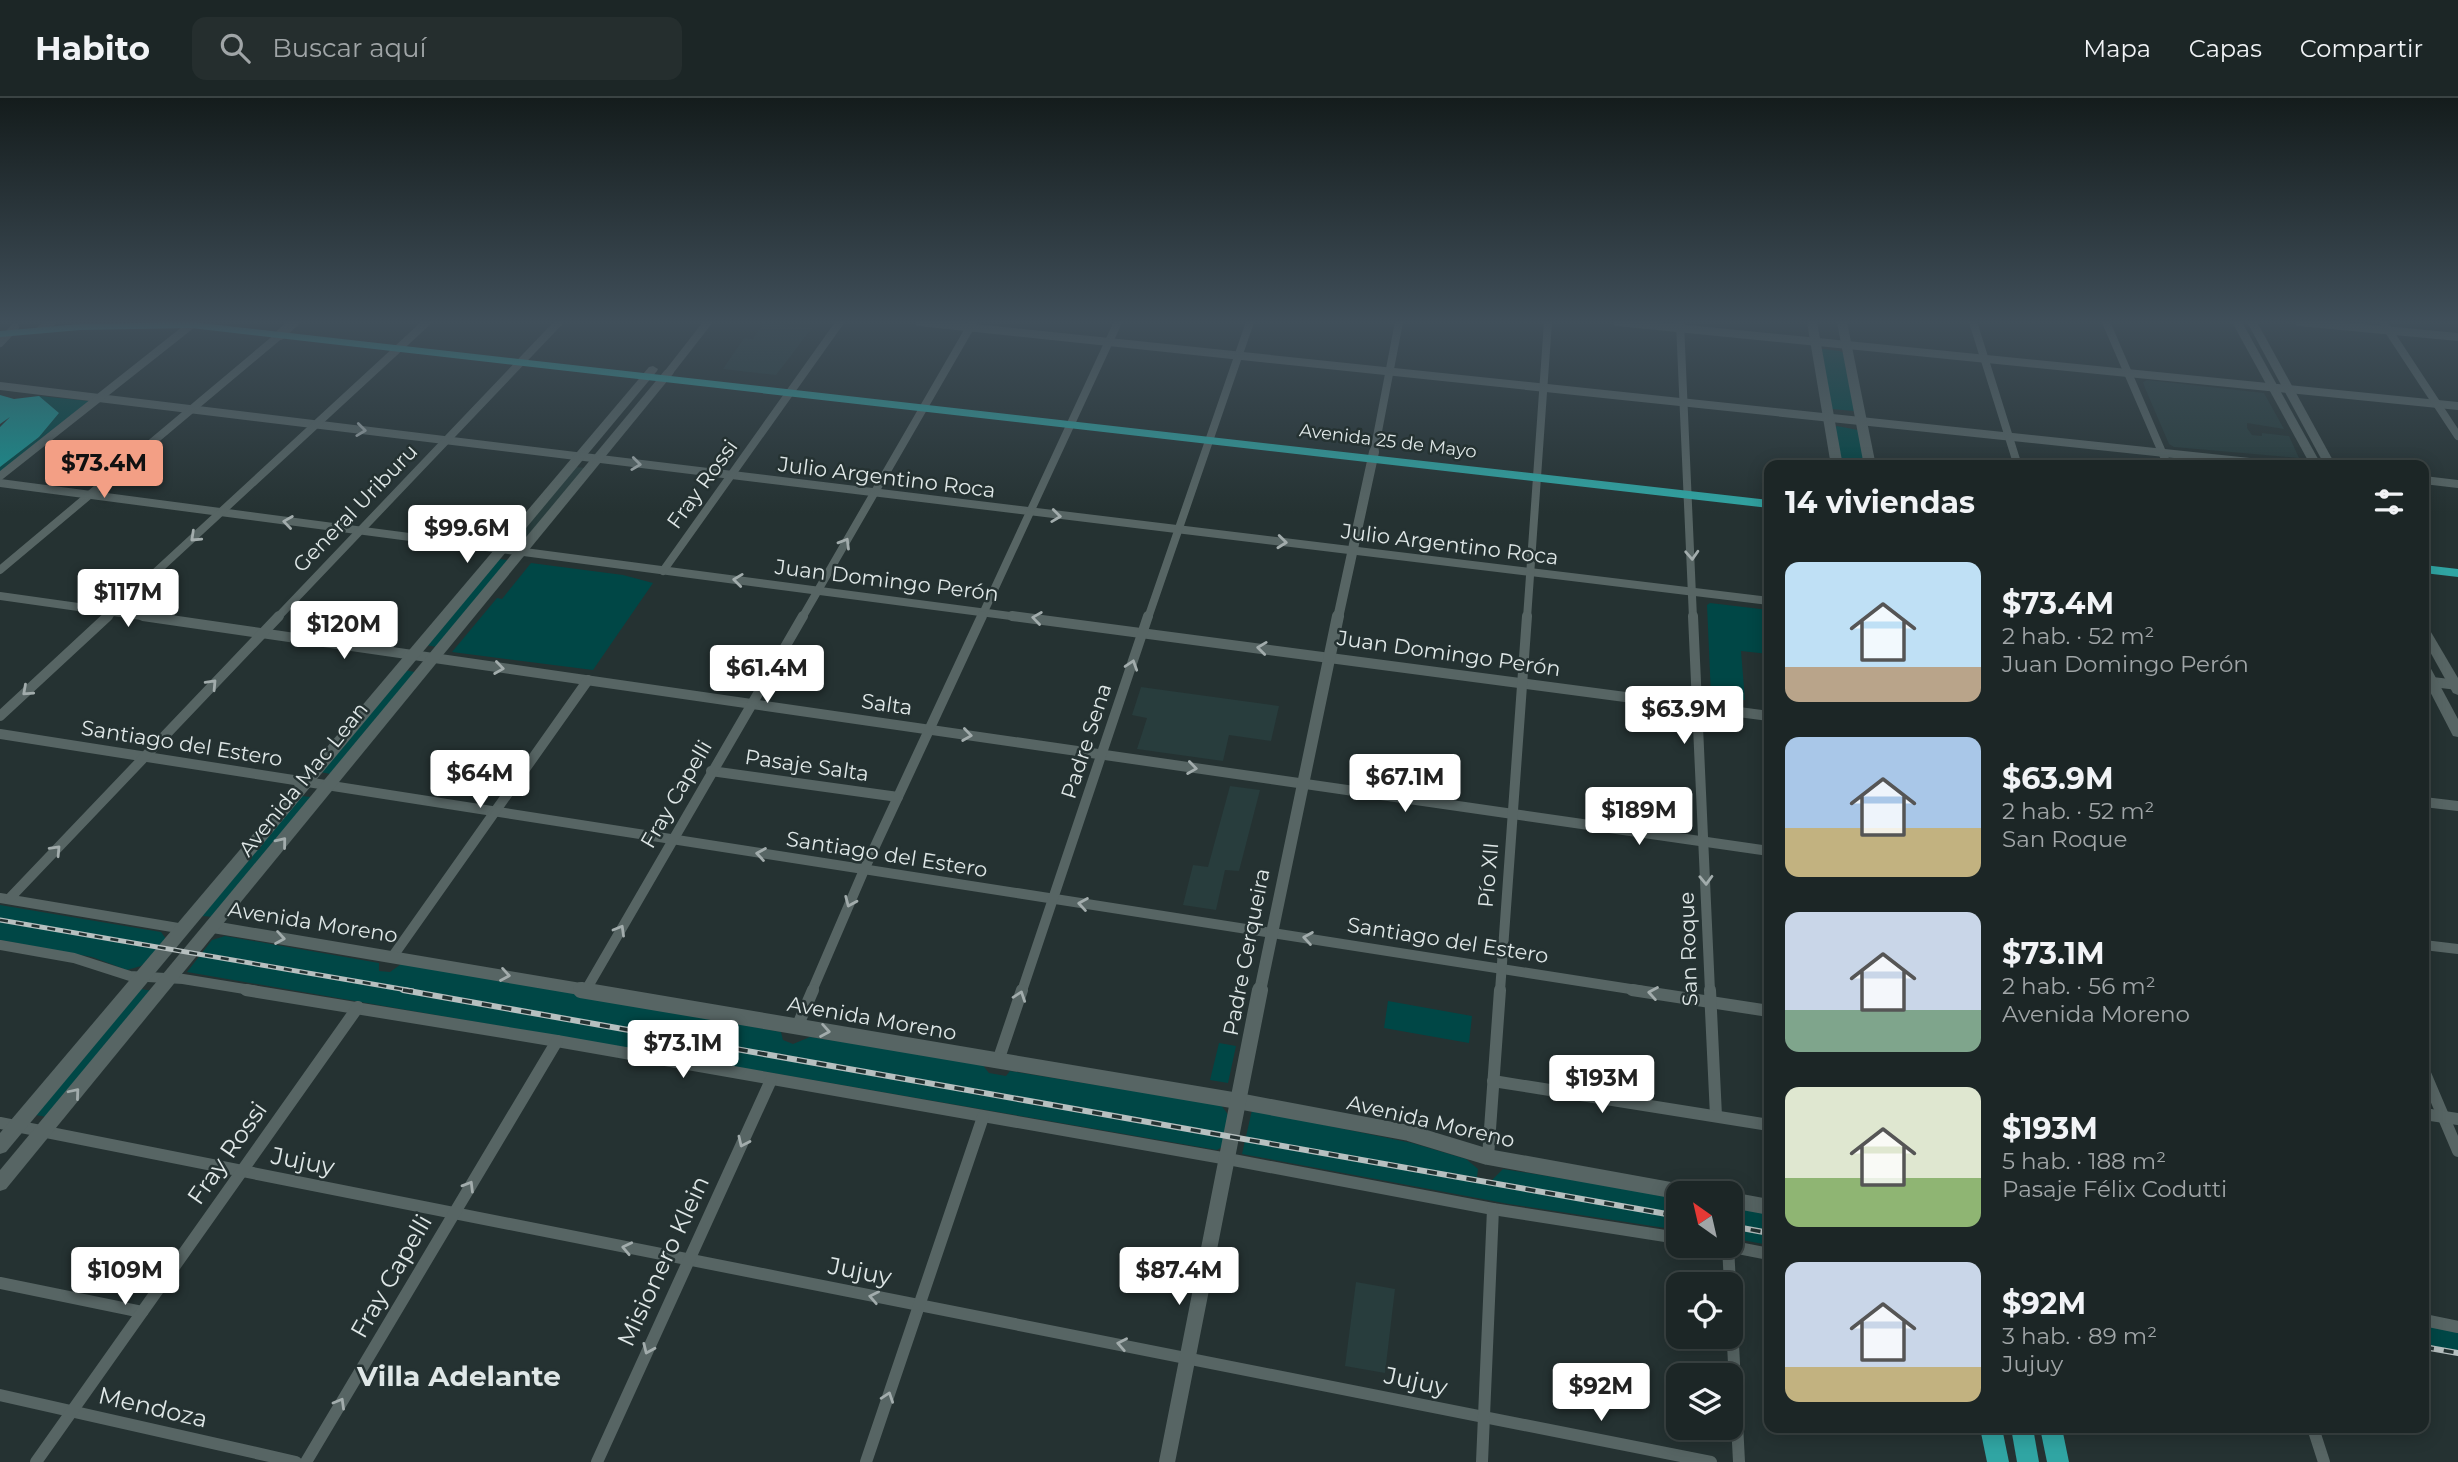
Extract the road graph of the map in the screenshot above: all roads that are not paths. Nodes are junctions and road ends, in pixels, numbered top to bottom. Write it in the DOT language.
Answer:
graph roads {
  1 [pos="0,386"];
  2 [pos="114,386"];
  3 [pos="218,386"];
  4 [pos="358,386"];
  5 [pos="497,386"];
  6 [pos="639,386"];
  7 [pos="657,386"];
  8 [pos="764,386"];
  9 [pos="797,386"];
  10 [pos="937,386"];
  11 [pos="1088,386"];
  12 [pos="1228,386"];
  13 [pos="1386,386"];
  14 [pos="1530,386"];
  15 [pos="1684,386"];
  16 [pos="1823,386"];
  17 [pos="1854,386"];
  18 [pos="1992,386"];
  19 [pos="2132,386"];
  20 [pos="2252,386"];
  21 [pos="2424,386"];
  22 [pos="1543,387"];
  23 [pos="2274,388"];
  24 [pos="2289,388"];
  25 [pos="795,389"];
  26 [pos="634,392"];
  27 [pos="650,393"];
  28 [pos="99,397"];
  29 [pos="1685,402"];
  30 [pos="926,404"];
  31 [pos="2436,404"];
  32 [pos="2458,406"];
  33 [pos="622,407"];
  34 [pos="638,408"];
  35 [pos="190,409"];
  36 [pos="1828,417"];
  37 [pos="1860,420"];
  38 [pos="1072,421"];
  39 [pos="316,424"];
  40 [pos="2458,436"];
  41 [pos="1210,437"];
  42 [pos="2009,437"];
  43 [pos="445,440"];
  44 [pos="2162,453"];
  45 [pos="1373,455"];
  46 [pos="580,457"];
  47 [pos="596,459"];
  48 [pos="1836,460"];
  49 [pos="1869,460"];
  50 [pos="2016,460"];
  51 [pos="2165,460"];
  52 [pos="2230,460"];
  53 [pos="2313,460"];
  54 [pos="2328,460"];
  55 [pos="1537,474"];
  56 [pos="0,476"];
  57 [pos="732,476"];
  58 [pos="2429,481"];
  59 [pos="0,483"];
  60 [pos="2458,484"];
  61 [pos="1689,491"];
  62 [pos="875,492"];
  63 [pos="88,495"];
  64 [pos="1764,496"];
  65 [pos="1764,503"];
  66 [pos="1028,512"];
  67 [pos="221,513"];
  68 [pos="357,531"];
  69 [pos="1176,531"];
  70 [pos="1352,550"];
  71 [pos="501,551"];
  72 [pos="519,553"];
  73 [pos="0,570"];
  74 [pos="2429,570"];
  75 [pos="663,571"];
  76 [pos="1531,572"];
  77 [pos="2458,573"];
  78 [pos="2429,578"];
  79 [pos="2458,581"];
  80 [pos="817,590"];
  81 [pos="1694,592"];
  82 [pos="0,596"];
  83 [pos="1764,600"];
  84 [pos="985,611"];
  85 [pos="114,612"];
  86 [pos="1143,633"];
  87 [pos="259,634"];
  88 [pos="2429,639"];
  89 [pos="411,655"];
  90 [pos="1330,656"];
  91 [pos="432,658"];
  92 [pos="589,680"];
  93 [pos="1521,682"];
  94 [pos="2429,682"];
  95 [pos="2429,685"];
  96 [pos="2457,687"];
  97 [pos="751,702"];
  98 [pos="1697,706"];
  99 [pos="1764,715"];
  100 [pos="0,716"];
  101 [pos="929,729"];
  102 [pos="2458,732"];
  103 [pos="0,734"];
  104 [pos="1103,754"];
  105 [pos="143,757"];
  106 [pos="711,771"];
  107 [pos="305,782"];
  108 [pos="1301,784"];
  109 [pos="327,786"];
  110 [pos="898,797"];
  111 [pos="2429,803"];
  112 [pos="2458,806"];
  113 [pos="497,813"];
  114 [pos="1513,813"];
  115 [pos="671,841"];
  116 [pos="1704,841"];
  117 [pos="1764,849"];
  118 [pos="864,870"];
  119 [pos="4,898"];
  120 [pos="1053,899"];
  121 [pos="213,927"];
  122 [pos="184,929"];
  123 [pos="1270,933"];
  124 [pos="0,945"];
  125 [pos="2429,946"];
  126 [pos="2458,949"];
  127 [pos="393,956"];
  128 [pos="1501,967"];
  129 [pos="141,978"];
  130 [pos="168,980"];
  131 [pos="586,990"];
  132 [pos="1712,1003"];
  133 [pos="358,1007"];
  134 [pos="1764,1010"];
  135 [pos="797,1027"];
  136 [pos="557,1041"];
  137 [pos="998,1061"];
  138 [pos="772,1080"];
  139 [pos="1493,1081"];
  140 [pos="2429,1083"];
  141 [pos="1238,1101"];
  142 [pos="2429,1115"];
  143 [pos="1716,1116"];
  144 [pos="983,1117"];
  145 [pos="2443,1117"];
  146 [pos="2458,1119"];
  147 [pos="1764,1124"];
  148 [pos="8,1125"];
  149 [pos="42,1132"];
  150 [pos="0,1146"];
  151 [pos="2458,1151"];
  152 [pos="1488,1157"];
  153 [pos="1228,1159"];
  154 [pos="242,1172"];
  155 [pos="0,1184"];
  156 [pos="1666,1189"];
  157 [pos="1743,1202"];
  158 [pos="1764,1206"];
  159 [pos="1493,1209"];
  160 [pos="453,1212"];
  161 [pos="1666,1236"];
  162 [pos="1743,1249"];
  163 [pos="1764,1253"];
  164 [pos="688,1260"];
  165 [pos="0,1283"];
  166 [pos="918,1306"];
  167 [pos="142,1312"];
  168 [pos="2429,1321"];
  169 [pos="2458,1327"];
  170 [pos="1733,1349"];
  171 [pos="1189,1357"];
  172 [pos="0,1395"];
  173 [pos="72,1412"];
  174 [pos="1485,1418"];
  175 [pos="1993,1433"];
  176 [pos="2023,1433"];
  177 [pos="2052,1433"];
  178 [pos="2314,1433"];
  179 [pos="36,1462"];
  180 [pos="296,1462"];
  181 [pos="306,1462"];
  182 [pos="597,1462"];
  183 [pos="866,1462"];
  184 [pos="1167,1462"];
  185 [pos="1482,1462"];
  186 [pos="1711,1462"];
  187 [pos="1739,1462"];
  188 [pos="1998,1462"];
  189 [pos="2028,1462"];
  190 [pos="2058,1462"];
  191 [pos="2323,1462"];
  1 -- 28 [label="street, Julio Argentino Roca"];
  2 -- 28 [label="street"];
  3 -- 35 [label="street"];
  4 -- 39 [label="street"];
  5 -- 43 [label="street, General Uriburu"];
  6 -- 26 [label="main road, Avenida Mac Lean"];
  7 -- 27 [label="main road, Avenida Mac Lean"];
  8 -- 25 [label="main road, Avenida 25 de Mayo"];
  9 -- 25 [label="street, Fray Rossi"];
  10 -- 30 [label="street, Fray Capelli"];
  11 -- 38 [label="street"];
  12 -- 41 [label="street, Padre Sena"];
  13 -- 45 [label="street"];
  14 -- 22 [label="street"];
  15 -- 29 [label="street, San Roque"];
  16 -- 36 [label="main road"];
  17 -- 37 [label="main road"];
  18 -- 42 [label="street"];
  19 -- 44 [label="street"];
  20 -- 23 [label="street"];
  21 -- 31 [label="street"];
  22 -- 29 [label="street"];
  22 -- 55 [label="street, Pío XII"];
  23 -- 24 [label="street"];
  23 -- 53 [label="main road"];
  24 -- 31 [label="street"];
  24 -- 54 [label="main road"];
  25 -- 30 [label="main road, Avenida 25 de Mayo"];
  25 -- 57 [label="street, Fray Rossi"];
  26 -- 27 [label="main road"];
  26 -- 33 [label="main road, Avenida Mac Lean"];
  27 -- 34 [label="main road, Avenida Mac Lean"];
  28 -- 35 [label="street, Julio Argentino Roca"];
  28 -- 56 [label="street"];
  29 -- 36 [label="street"];
  29 -- 61 [label="street, San Roque"];
  30 -- 38 [label="main road, Avenida 25 de Mayo"];
  30 -- 62 [label="street, Fray Capelli"];
  31 -- 32 [label="street"];
  31 -- 40 [label="street"];
  33 -- 34 [label="main road"];
  33 -- 46 [label="main road, Avenida Mac Lean"];
  34 -- 47 [label="main road, Avenida Mac Lean"];
  35 -- 39 [label="street, Julio Argentino Roca"];
  35 -- 63 [label="street"];
  36 -- 37 [label="street"];
  36 -- 48 [label="main road"];
  37 -- 42 [label="street"];
  37 -- 49 [label="main road"];
  38 -- 41 [label="main road, Avenida 25 de Mayo"];
  38 -- 66 [label="street"];
  39 -- 43 [label="street, Julio Argentino Roca, one-way"];
  39 -- 67 [label="street"];
  41 -- 45 [label="main road, Avenida 25 de Mayo"];
  41 -- 69 [label="street, Padre Sena"];
  42 -- 44 [label="street"];
  42 -- 50 [label="street"];
  43 -- 46 [label="street, Julio Argentino Roca"];
  43 -- 68 [label="street, General Uriburu"];
  44 -- 51 [label="street"];
  44 -- 52 [label="street"];
  45 -- 55 [label="main road, Avenida 25 de Mayo"];
  45 -- 70 [label="street, Padre Cerqueira"];
  46 -- 47 [label="street, Julio Argentino Roca"];
  46 -- 71 [label="main road, Avenida Mac Lean"];
  47 -- 57 [label="street, Julio Argentino Roca, one-way"];
  47 -- 72 [label="main road, Avenida Mac Lean"];
  55 -- 61 [label="main road, Avenida 25 de Mayo"];
  55 -- 76 [label="street, Pío XII"];
  57 -- 62 [label="street, Julio Argentino Roca"];
  57 -- 75 [label="street, Fray Rossi"];
  58 -- 60 [label="street"];
  59 -- 63 [label="street, Juan Domingo Perón"];
  61 -- 64 [label="main road, Avenida 25 de Mayo"];
  61 -- 65 [label="main road, Avenida 25 de Mayo"];
  61 -- 81 [label="street, San Roque, one-way"];
  62 -- 66 [label="street, Julio Argentino Roca"];
  80 -- 62 [label="street, Fray Capelli, one-way"];
  63 -- 67 [label="street, Juan Domingo Perón"];
  63 -- 73 [label="street"];
  66 -- 69 [label="street, Julio Argentino Roca, one-way"];
  66 -- 84 [label="street"];
  68 -- 67 [label="street, Juan Domingo Perón, one-way"];
  67 -- 85 [label="street, one-way"];
  68 -- 71 [label="street, Juan Domingo Perón"];
  68 -- 87 [label="street, General Uriburu"];
  69 -- 70 [label="street, Julio Argentino Roca, one-way"];
  69 -- 86 [label="street, Padre Sena"];
  70 -- 76 [label="street, Julio Argentino Roca"];
  70 -- 90 [label="street, Padre Cerqueira"];
  71 -- 72 [label="street, Juan Domingo Perón"];
  71 -- 89 [label="main road, Avenida Mac Lean"];
  72 -- 75 [label="street, Juan Domingo Perón"];
  72 -- 91 [label="main road, Avenida Mac Lean"];
  74 -- 77 [label="main road"];
  80 -- 75 [label="street, Juan Domingo Perón, one-way"];
  76 -- 81 [label="street, Julio Argentino Roca"];
  76 -- 93 [label="street, Pío XII"];
  78 -- 79 [label="main road"];
  80 -- 84 [label="street, Juan Domingo Perón"];
  80 -- 97 [label="street, Fray Capelli"];
  81 -- 83 [label="street, Julio Argentino Roca"];
  81 -- 98 [label="street, San Roque"];
  82 -- 85 [label="street, Salta"];
  86 -- 84 [label="street, Juan Domingo Perón, one-way"];
  84 -- 101 [label="street"];
  85 -- 87 [label="street, Salta"];
  85 -- 100 [label="street, one-way"];
  90 -- 86 [label="street, Juan Domingo Perón, one-way"];
  104 -- 86 [label="street, Padre Sena, one-way"];
  87 -- 89 [label="street, Salta"];
  105 -- 87 [label="street, General Uriburu, one-way"];
  88 -- 96 [label="main road"];
  89 -- 91 [label="street, Salta"];
  89 -- 107 [label="main road, Avenida Mac Lean"];
  90 -- 93 [label="street, Juan Domingo Perón"];
  90 -- 108 [label="street, Padre Cerqueira"];
  91 -- 92 [label="street, Salta, one-way"];
  91 -- 109 [label="main road, Avenida Mac Lean"];
  92 -- 97 [label="street, Salta"];
  92 -- 113 [label="street"];
  93 -- 98 [label="street, Juan Domingo Perón"];
  93 -- 114 [label="street, Pío XII"];
  94 -- 96 [label="street"];
  95 -- 102 [label="main road"];
  97 -- 101 [label="street, Salta"];
  97 -- 106 [label="street, Fray Capelli"];
  98 -- 99 [label="street, Juan Domingo Perón"];
  98 -- 116 [label="street, San Roque"];
  101 -- 104 [label="street, Salta, one-way"];
  101 -- 110 [label="street"];
  103 -- 105 [label="street, Santiago del Estero"];
  104 -- 108 [label="street, Salta, one-way"];
  104 -- 120 [label="street, Padre Sena"];
  105 -- 107 [label="street, Santiago del Estero"];
  119 -- 105 [label="street, General Uriburu, one-way"];
  106 -- 110 [label="street, Pasaje Salta"];
  106 -- 115 [label="street, Fray Capelli"];
  107 -- 109 [label="street, Santiago del Estero"];
  107 -- 122 [label="main road, Avenida Mac Lean"];
  108 -- 114 [label="street, Salta"];
  108 -- 123 [label="street, Padre Cerqueira"];
  109 -- 113 [label="street, Santiago del Estero"];
  121 -- 109 [label="main road, Avenida Mac Lean, one-way"];
  110 -- 118 [label="street"];
  111 -- 112 [label="street"];
  113 -- 115 [label="street, Santiago del Estero"];
  113 -- 127 [label="street"];
  114 -- 116 [label="street, Salta"];
  114 -- 128 [label="street, Pío XII"];
  118 -- 115 [label="street, Santiago del Estero, one-way"];
  131 -- 115 [label="street, Fray Capelli, one-way"];
  116 -- 117 [label="street, Salta"];
  116 -- 132 [label="street, San Roque, one-way"];
  118 -- 120 [label="street, Santiago del Estero"];
  118 -- 135 [label="street, one-way"];
  119 -- 122 [label="street, Avenida Moreno"];
  123 -- 120 [label="street, Santiago del Estero, one-way"];
  137 -- 120 [label="street, Padre Sena, one-way"];
  121 -- 122 [label="main road, Avenida Moreno"];
  121 -- 127 [label="street, Avenida Moreno, one-way"];
  121 -- 130 [label="main road, Avenida Mac Lean"];
  122 -- 129 [label="main road, Avenida Mac Lean"];
  128 -- 123 [label="street, Santiago del Estero, one-way"];
  123 -- 141 [label="street, Padre Cerqueira"];
  124 -- 129 [label="street"];
  125 -- 126 [label="street"];
  127 -- 131 [label="street, Avenida Moreno, one-way"];
  132 -- 128 [label="street, Santiago del Estero, one-way"];
  128 -- 139 [label="street, Pío XII"];
  129 -- 130 [label="street"];
  129 -- 148 [label="main road, Avenida Mac Lean"];
  130 -- 133 [label="street"];
  149 -- 130 [label="main road, Avenida Mac Lean, one-way"];
  131 -- 135 [label="street, Avenida Moreno"];
  132 -- 134 [label="street, Santiago del Estero"];
  132 -- 143 [label="street, San Roque"];
  133 -- 136 [label="street"];
  133 -- 154 [label="street, Fray Rossi"];
  135 -- 137 [label="street, Avenida Moreno, one-way"];
  136 -- 138 [label="street"];
  160 -- 136 [label="street, Fray Capelli, one-way"];
  137 -- 141 [label="street, Avenida Moreno"];
  138 -- 144 [label="street"];
  138 -- 164 [label="street, Misionero Klein, one-way"];
  139 -- 143 [label="street"];
  139 -- 152 [label="street, Pío XII"];
  140 -- 145 [label="street"];
  141 -- 152 [label="street, Avenida Moreno"];
  141 -- 153 [label="street, Padre Cerqueira"];
  142 -- 145 [label="street"];
  143 -- 147 [label="street"];
  144 -- 153 [label="street"];
  144 -- 166 [label="street"];
  145 -- 146 [label="street"];
  145 -- 151 [label="street"];
  148 -- 149 [label="street, Jujuy"];
  148 -- 150 [label="main road, Avenida Mac Lean"];
  149 -- 154 [label="street, Jujuy"];
  149 -- 155 [label="main road, Avenida Mac Lean"];
  152 -- 156 [label="street, Avenida Moreno"];
  153 -- 159 [label="street"];
  153 -- 171 [label="street, Padre Cerqueira"];
  154 -- 160 [label="street, Jujuy"];
  154 -- 167 [label="street, Fray Rossi"];
  157 -- 158 [label="street"];
  159 -- 161 [label="street"];
  159 -- 174 [label="street"];
  164 -- 160 [label="street, Jujuy, one-way"];
  181 -- 160 [label="street, Fray Capelli, one-way"];
  162 -- 163 [label="street"];
  166 -- 164 [label="street, Jujuy, one-way"];
  164 -- 182 [label="street, Misionero Klein, one-way"];
  165 -- 167 [label="street"];
  171 -- 166 [label="street, Jujuy, one-way"];
  183 -- 166 [label="street, one-way"];
  167 -- 173 [label="street, Fray Rossi"];
  168 -- 169 [label="street"];
  170 -- 187 [label="street"];
  171 -- 174 [label="street, Jujuy"];
  171 -- 184 [label="street, Padre Cerqueira"];
  172 -- 173 [label="street, Mendoza"];
  173 -- 179 [label="street, Fray Rossi"];
  173 -- 180 [label="street, Mendoza"];
  174 -- 185 [label="street"];
  174 -- 186 [label="street, Jujuy"];
  175 -- 188 [label="main road"];
  176 -- 189 [label="main road"];
  177 -- 190 [label="main road"];
  178 -- 191 [label="street"];
}
